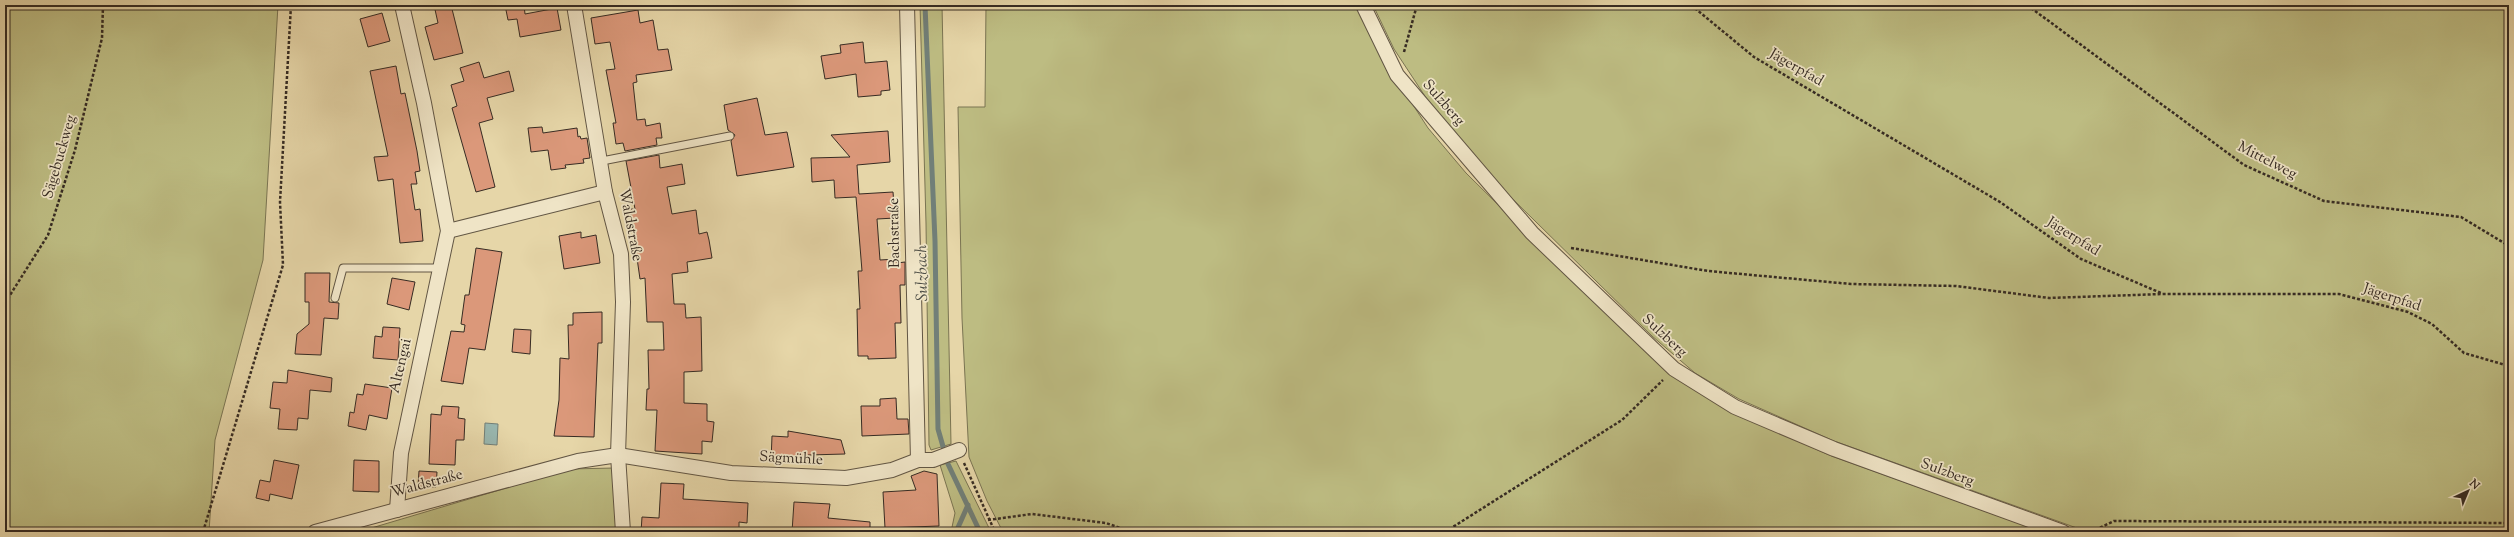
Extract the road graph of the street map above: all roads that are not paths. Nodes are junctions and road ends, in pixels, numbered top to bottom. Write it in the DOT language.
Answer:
graph roads {
  1 [pos="402,5"];
  2 [pos="574,5"];
  3 [pos="907,5"];
  4 [pos="1363,5"];
  5 [pos="730,136"];
  6 [pos="602,161"];
  7 [pos="605,192"];
  8 [pos="448,231"];
  9 [pos="442,268"];
  10 [pos="335,298"];
  11 [pos="955,452"];
  12 [pos="618,455"];
  13 [pos="918,460"];
  14 [pos="396,510"];
  15 [pos="315,532"];
  16 [pos="623,532"];
  17 [pos="2063,532"];
  1 -- 8 [label="street, Altengai"];
  2 -- 6 [label="street, Waldstraße"];
  3 -- 13 [label="street, Bachstraße"];
  4 -- 17 [label="street, Sulzberg"];
  5 -- 6 [label="lane"];
  6 -- 7 [label="street, Waldstraße"];
  7 -- 8 [label="street"];
  7 -- 12 [label="street, Waldstraße"];
  8 -- 9 [label="street, Altengai"];
  9 -- 10 [label="lane"];
  9 -- 14 [label="street, Altengai"];
  11 -- 13 [label="street, Sägmühle"];
  12 -- 13 [label="street, Sägmühle"];
  12 -- 14 [label="street, Waldstraße"];
  12 -- 16 [label="street, Waldstraße"];
  14 -- 15 [label="street, Waldstraße"];
}
